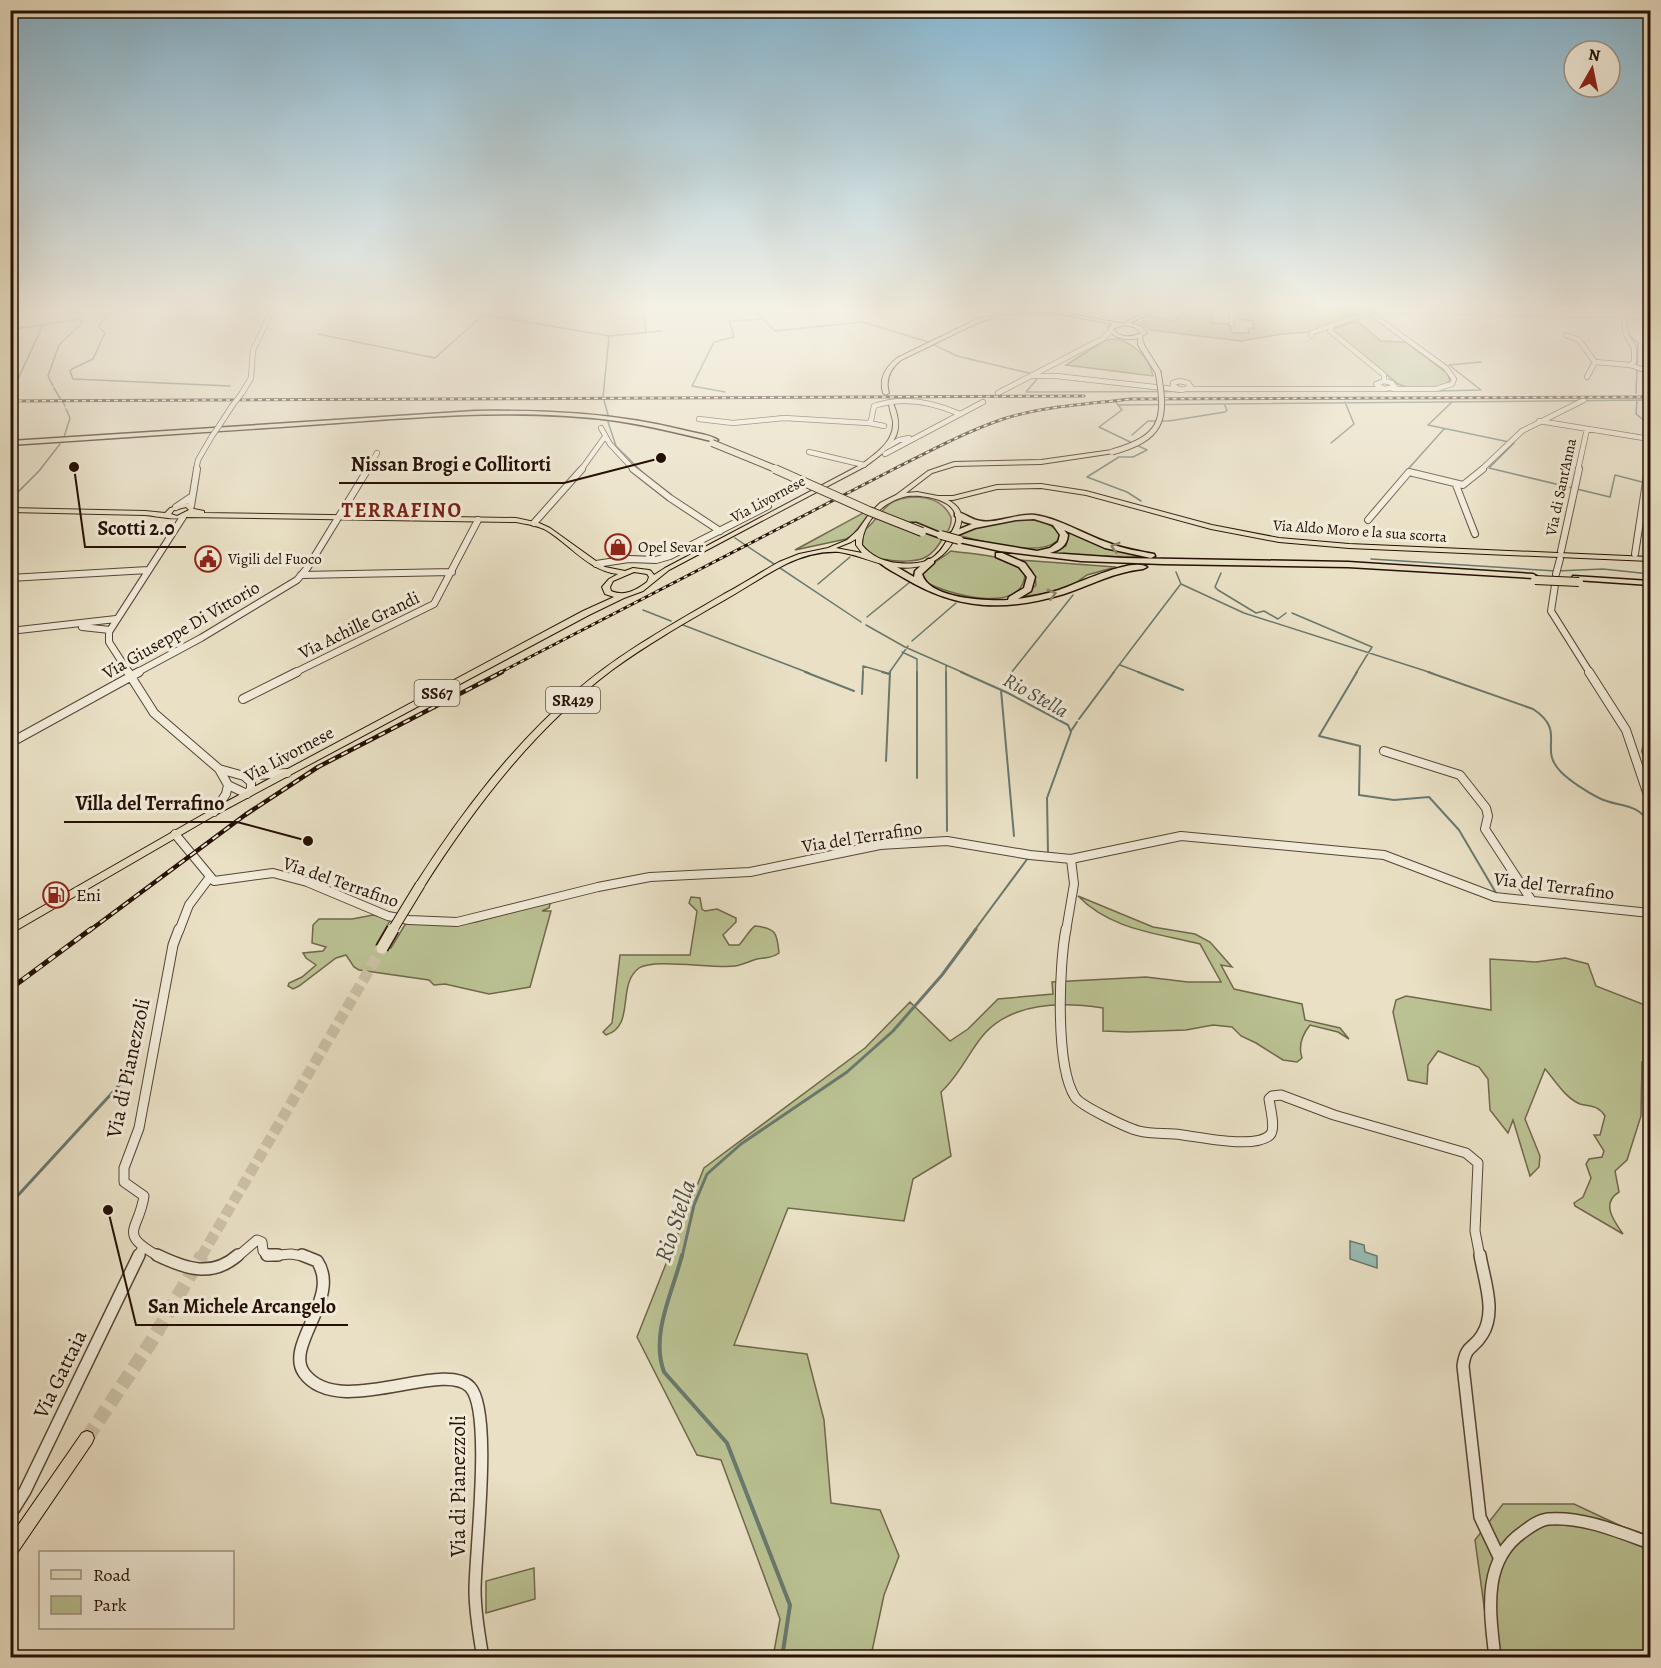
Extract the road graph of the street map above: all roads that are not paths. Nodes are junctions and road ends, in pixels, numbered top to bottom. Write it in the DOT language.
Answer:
graph roads {
  1 [pos="246,387"];
  2 [pos="885,387"];
  3 [pos="1010,387"];
  4 [pos="1140,387"];
  5 [pos="1159,387"];
  6 [pos="1169,387"];
  7 [pos="1175,387"];
  8 [pos="1191,387"];
  9 [pos="1198,387"];
  10 [pos="1368,387"];
  11 [pos="1381,387"];
  12 [pos="1390,387"];
  13 [pos="1397,387"];
  14 [pos="1446,387"];
  15 [pos="1364,388"];
  16 [pos="1184,389"];
  17 [pos="1384,389"];
  18 [pos="1164,390"];
  19 [pos="1207,390"];
  20 [pos="886,393"];
  21 [pos="998,393"];
  22 [pos="1584,400"];
  23 [pos="983,402"];
  24 [pos="891,404"];
  25 [pos="960,414"];
  26 [pos="699,419"];
  27 [pos="1537,421"];
  28 [pos="869,423"];
  29 [pos="884,426"];
  30 [pos="897,426"];
  31 [pos="601,428"];
  32 [pos="1587,429"];
  33 [pos="919,435"];
  34 [pos="604,438"];
  35 [pos="1650,438"];
  36 [pos="713,441"];
  37 [pos="10,444"];
  38 [pos="1650,447"];
  39 [pos="884,451"];
  40 [pos="810,452"];
  41 [pos="377,453"];
  42 [pos="1650,457"];
  43 [pos="864,465"];
  44 [pos="921,478"];
  45 [pos="1456,485"];
  46 [pos="967,495"];
  47 [pos="191,497"];
  48 [pos="936,497"];
  49 [pos="895,498"];
  50 [pos="768,506"];
  51 [pos="10,510"];
  52 [pos="171,512"];
  53 [pos="188,512"];
  54 [pos="956,512"];
  55 [pos="337,517"];
  56 [pos="478,520"];
  57 [pos="1368,520"];
  58 [pos="1052,522"];
  59 [pos="534,523"];
  60 [pos="990,523"];
  61 [pos="174,528"];
  62 [pos="720,531"];
  63 [pos="860,532"];
  64 [pos="1475,534"];
  65 [pos="956,541"];
  66 [pos="984,546"];
  67 [pos="822,550"];
  68 [pos="1561,551"];
  69 [pos="1635,554"];
  70 [pos="1560,559"];
  71 [pos="1650,559"];
  72 [pos="931,561"];
  73 [pos="880,562"];
  74 [pos="1215,562"];
  75 [pos="1190,565"];
  76 [pos="604,566"];
  77 [pos="667,569"];
  78 [pos="148,570"];
  79 [pos="646,571"];
  80 [pos="452,572"];
  81 [pos="1556,572"];
  82 [pos="624,573"];
  83 [pos="302,575"];
  84 [pos="10,578"];
  85 [pos="1534,578"];
  86 [pos="652,580"];
  87 [pos="1555,585"];
  88 [pos="1650,585"];
  89 [pos="607,586"];
  90 [pos="929,588"];
  91 [pos="622,596"];
  92 [pos="994,602"];
  93 [pos="586,613"];
  94 [pos="116,619"];
  95 [pos="69,626"];
  96 [pos="110,630"];
  97 [pos="10,631"];
  98 [pos="131,677"];
  99 [pos="243,699"];
  100 [pos="10,743"];
  101 [pos="1384,751"];
  102 [pos="219,769"];
  103 [pos="287,773"];
  104 [pos="244,776"];
  105 [pos="228,785"];
  106 [pos="247,794"];
  107 [pos="1650,801"];
  108 [pos="214,812"];
  109 [pos="175,834"];
  110 [pos="1071,859"];
  111 [pos="210,877"];
  112 [pos="1532,901"];
  113 [pos="1650,912"];
  114 [pos="10,930"];
  115 [pos="382,948"];
  116 [pos="142,1249"];
  117 [pos="87,1438"];
  118 [pos="10,1515"];
  119 [pos="1650,1543"];
  120 [pos="10,1551"];
  121 [pos="1498,1557"];
  122 [pos="483,1658"];
  123 [pos="1495,1658"];
  1 -- 47 [label="street, bridge"];
  2 -- 20 [label="main road"];
  3 -- 21 [label="street"];
  4 -- 18 [label="street"];
  5 -- 44 [label="main road, bridge"];
  6 -- 18 [label="street"];
  7 -- 16 [label="street"];
  8 -- 16 [label="street"];
  9 -- 19 [label="street"];
  10 -- 15 [label="street"];
  11 -- 17 [label="street"];
  12 -- 17 [label="street"];
  13 -- 14 [label="street"];
  15 -- 17 [label="street"];
  15 -- 19 [label="street"];
  16 -- 18 [label="street"];
  16 -- 19 [label="street"];
  22 -- 27 [label="street"];
  23 -- 25 [label="street, Via Livornese / SS67"];
  24 -- 30 [label="main road"];
  25 -- 28 [label="street"];
  25 -- 33 [label="street, Via Livornese / SS67"];
  26 -- 28 [label="street"];
  27 -- 32 [label="street"];
  27 -- 45 [label="street"];
  28 -- 29 [label="street"];
  30 -- 33 [label="street"];
  30 -- 39 [label="main road, SS67"];
  31 -- 34 [label="street"];
  32 -- 35 [label="street"];
  32 -- 68 [label="street, Via di Sant'Anna"];
  33 -- 39 [label="street, Via Livornese / SS67"];
  34 -- 59 [label="street"];
  34 -- 62 [label="street"];
  35 -- 38 [label="street"];
  36 -- 37 [label="highway"];
  36 -- 65 [label="highway, bridge"];
  36 -- 65 [label="highway, bridge"];
  39 -- 43 [label="main road, Via Livornese / SS67"];
  40 -- 43 [label="street"];
  41 -- 55 [label="street, Via Giuseppe Di Vittorio"];
  42 -- 69 [label="street"];
  43 -- 77 [label="main road, Via Livornese / SS67"];
  44 -- 48 [label="main road"];
  44 -- 49 [label="main road"];
  45 -- 57 [label="street"];
  45 -- 64 [label="street"];
  46 -- 48 [label="main road, Via Aldo Moro e la sua scorta"];
  46 -- 54 [label="main road"];
  46 -- 71 [label="main road, Via Aldo Moro e la sua scorta"];
  47 -- 52 [label="street"];
  47 -- 53 [label="street"];
  48 -- 49 [label="main road"];
  48 -- 54 [label="main road"];
  49 -- 63 [label="main road"];
  50 -- 62 [label="street"];
  51 -- 52 [label="main road"];
  52 -- 53 [label="main road"];
  52 -- 53 [label="main road"];
  52 -- 61 [label="street"];
  53 -- 55 [label="main road"];
  53 -- 61 [label="street"];
  54 -- 60 [label="highway"];
  54 -- 65 [label="main road"];
  55 -- 56 [label="main road"];
  55 -- 83 [label="street, Via Giuseppe Di Vittorio"];
  56 -- 59 [label="main road"];
  56 -- 80 [label="street, Via Achille Grandi"];
  58 -- 60 [label="highway"];
  58 -- 66 [label="highway"];
  74 -- 58 [label="highway, one-way"];
  59 -- 76 [label="main road"];
  60 -- 65 [label="highway"];
  61 -- 78 [label="street"];
  62 -- 76 [label="street"];
  63 -- 67 [label="main road, SR429"];
  63 -- 73 [label="main road"];
  65 -- 66 [label="highway"];
  65 -- 72 [label="main road"];
  65 -- 75 [label="highway"];
  65 -- 92 [label="highway"];
  66 -- 74 [label="highway"];
  67 -- 73 [label="main road, SR429"];
  67 -- 115 [label="main road, SR429, bridge"];
  70 -- 81 [label="street, Via di Sant'Anna"];
  72 -- 73 [label="main road"];
  72 -- 90 [label="highway"];
  73 -- 90 [label="highway"];
  74 -- 85 [label="highway"];
  75 -- 85 [label="highway"];
  92 -- 75 [label="highway, one-way"];
  76 -- 82 [label="main road"];
  76 -- 89 [label="main road"];
  77 -- 79 [label="main road, Via Livornese / SS67"];
  77 -- 86 [label="main road, Via Livornese / SS67"];
  78 -- 84 [label="street"];
  78 -- 94 [label="street"];
  79 -- 82 [label="main road, Via Livornese / SS67"];
  79 -- 86 [label="main road"];
  80 -- 83 [label="street"];
  80 -- 99 [label="street, Via Achille Grandi"];
  82 -- 89 [label="main road, Via Livornese / SS67"];
  83 -- 98 [label="street, Via Giuseppe Di Vittorio"];
  85 -- 88 [label="highway, bridge"];
  86 -- 91 [label="main road, Via Livornese / SS67"];
  87 -- 107 [label="street"];
  89 -- 91 [label="main road"];
  89 -- 93 [label="main road, Via Livornese / SS67"];
  90 -- 92 [label="highway"];
  91 -- 93 [label="main road, Via Livornese / SS67"];
  93 -- 103 [label="main road, Via Livornese / SS67"];
  94 -- 95 [label="street"];
  94 -- 96 [label="street"];
  95 -- 96 [label="street"];
  95 -- 97 [label="street"];
  96 -- 98 [label="street"];
  98 -- 100 [label="street, Via Giuseppe Di Vittorio"];
  98 -- 102 [label="street"];
  101 -- 112 [label="street"];
  102 -- 104 [label="street"];
  102 -- 105 [label="street"];
  103 -- 104 [label="street"];
  103 -- 106 [label="main road, Via Livornese / SS67"];
  104 -- 106 [label="street"];
  105 -- 106 [label="street"];
  105 -- 108 [label="street"];
  106 -- 108 [label="main road, Via Livornese / SS67"];
  108 -- 109 [label="main road, Via Livornese / SS67"];
  109 -- 111 [label="street"];
  109 -- 114 [label="main road, Via Livornese / SS67"];
  110 -- 111 [label="street, Via del Terrafino"];
  110 -- 112 [label="street, Via del Terrafino"];
  110 -- 121 [label="street"];
  111 -- 116 [label="street, Via di Pianezzoli"];
  112 -- 113 [label="street, Via del Terrafino"];
  116 -- 118 [label="street, Via Gattaia"];
  116 -- 122 [label="street, Via di Pianezzoli"];
  117 -- 120 [label="main road"];
  119 -- 121 [label="street"];
  121 -- 123 [label="street"];
}
